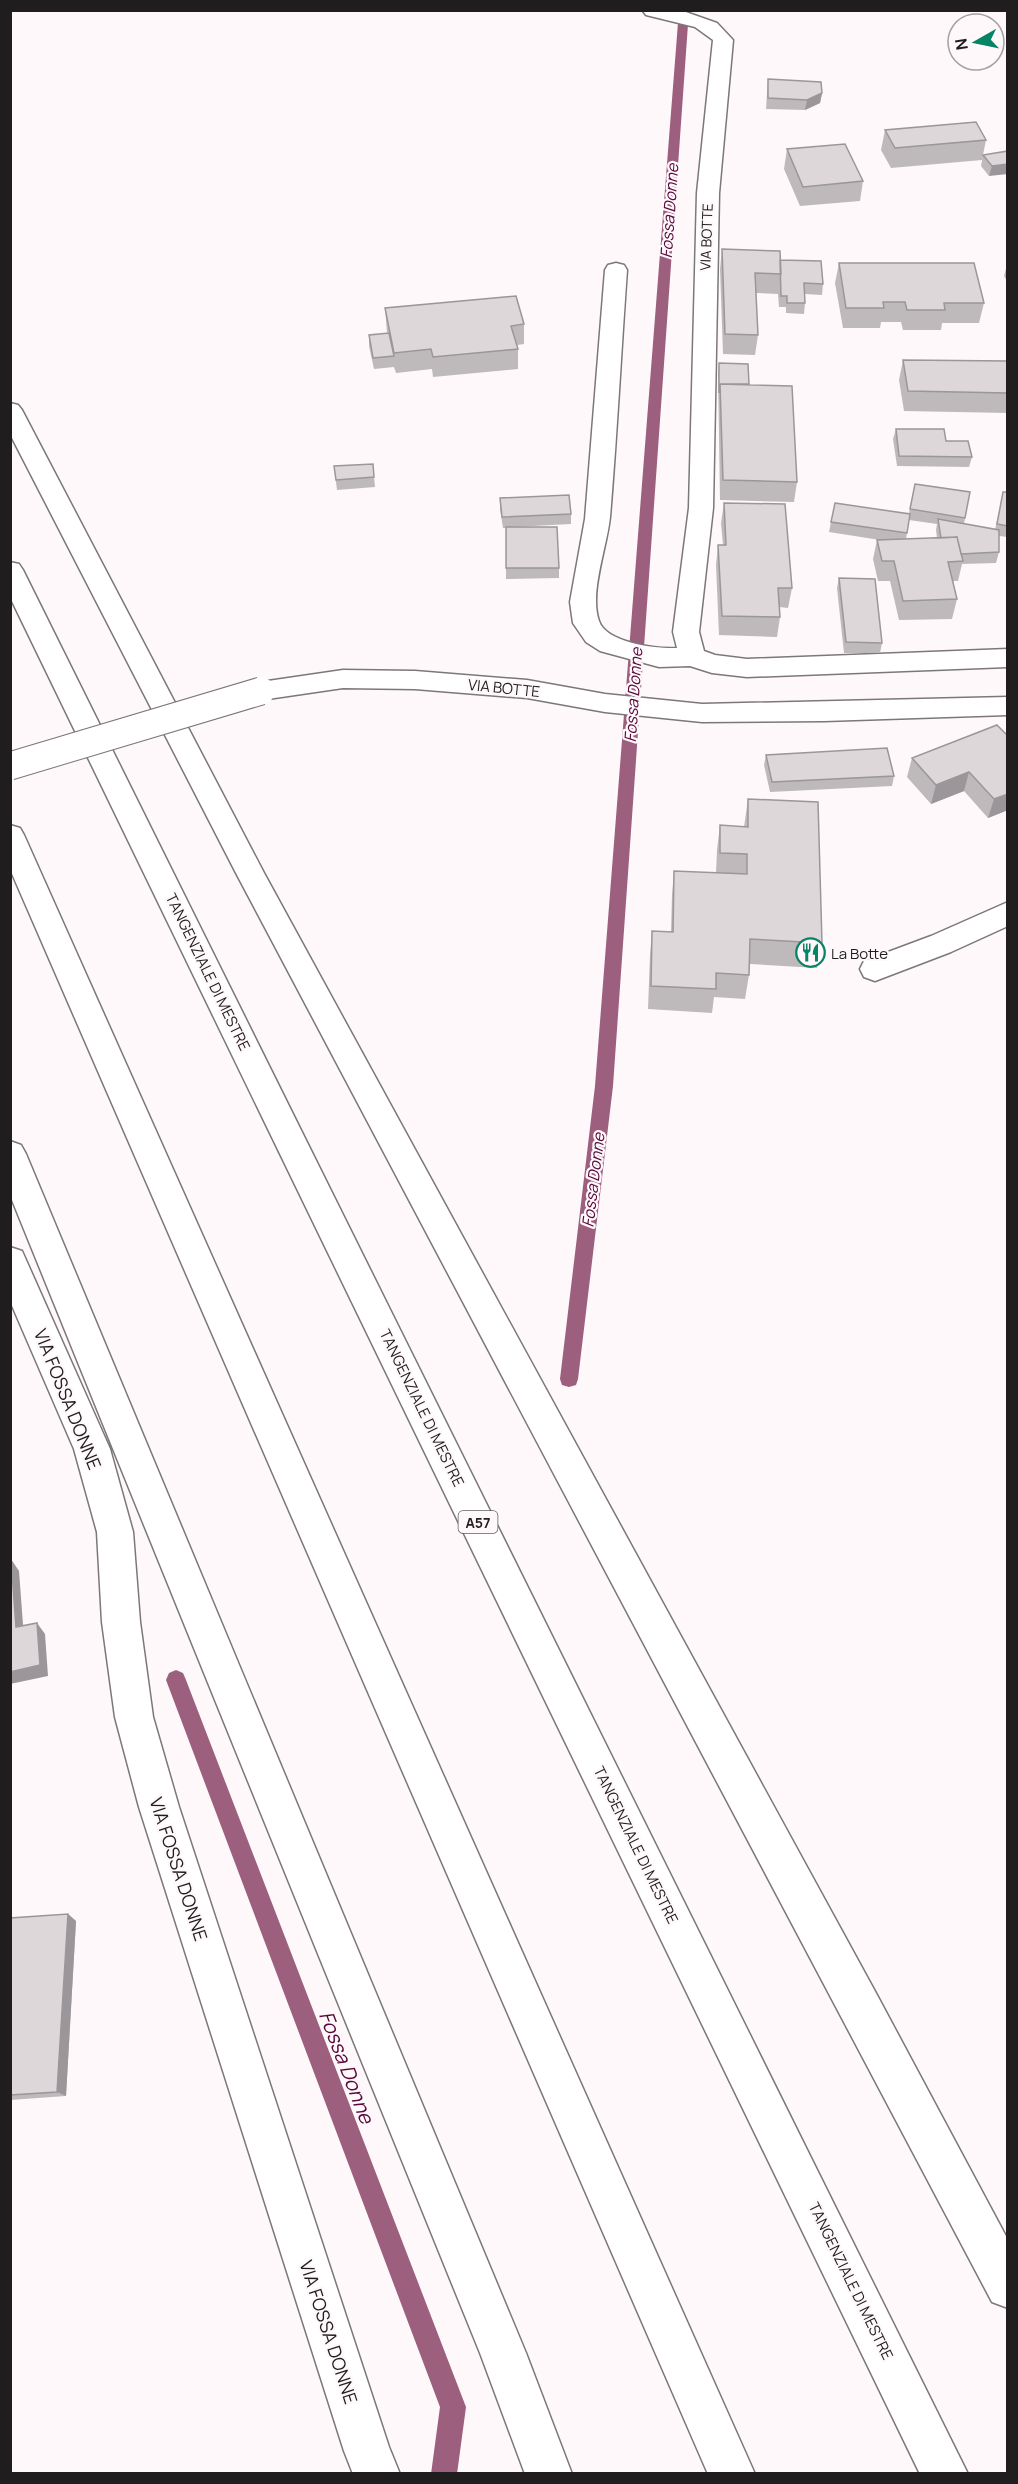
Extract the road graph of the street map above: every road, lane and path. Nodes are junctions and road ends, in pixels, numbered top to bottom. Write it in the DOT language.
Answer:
graph roads {
  1 [pos="653,11"];
  2 [pos="616,270"];
  3 [pos="10,410"];
  4 [pos="10,570"];
  5 [pos="692,657"];
  6 [pos="1008,658"];
  7 [pos="1008,706"];
  8 [pos="10,766"];
  9 [pos="10,835"];
  10 [pos="1008,913"];
  11 [pos="875,969"];
  12 [pos="10,1154"];
  13 [pos="10,1261"];
  14 [pos="1008,2286"];
  15 [pos="372,2462"];
  16 [pos="549,2474"];
  17 [pos="732,2474"];
  18 [pos="945,2474"];
  1 -- 5 [label="main road, VIA BOTTE"];
  2 -- 5 [label="main road"];
  3 -- 14 [label="main road"];
  4 -- 18 [label="main road, TANGENZIALE DI MESTRE / A57"];
  5 -- 6 [label="main road"];
  7 -- 8 [label="main road, VIA BOTTE, bridge"];
  9 -- 17 [label="main road"];
  10 -- 11 [label="main road"];
  12 -- 16 [label="main road"];
  13 -- 15 [label="main road, VIA FOSSA DONNE"];
}
